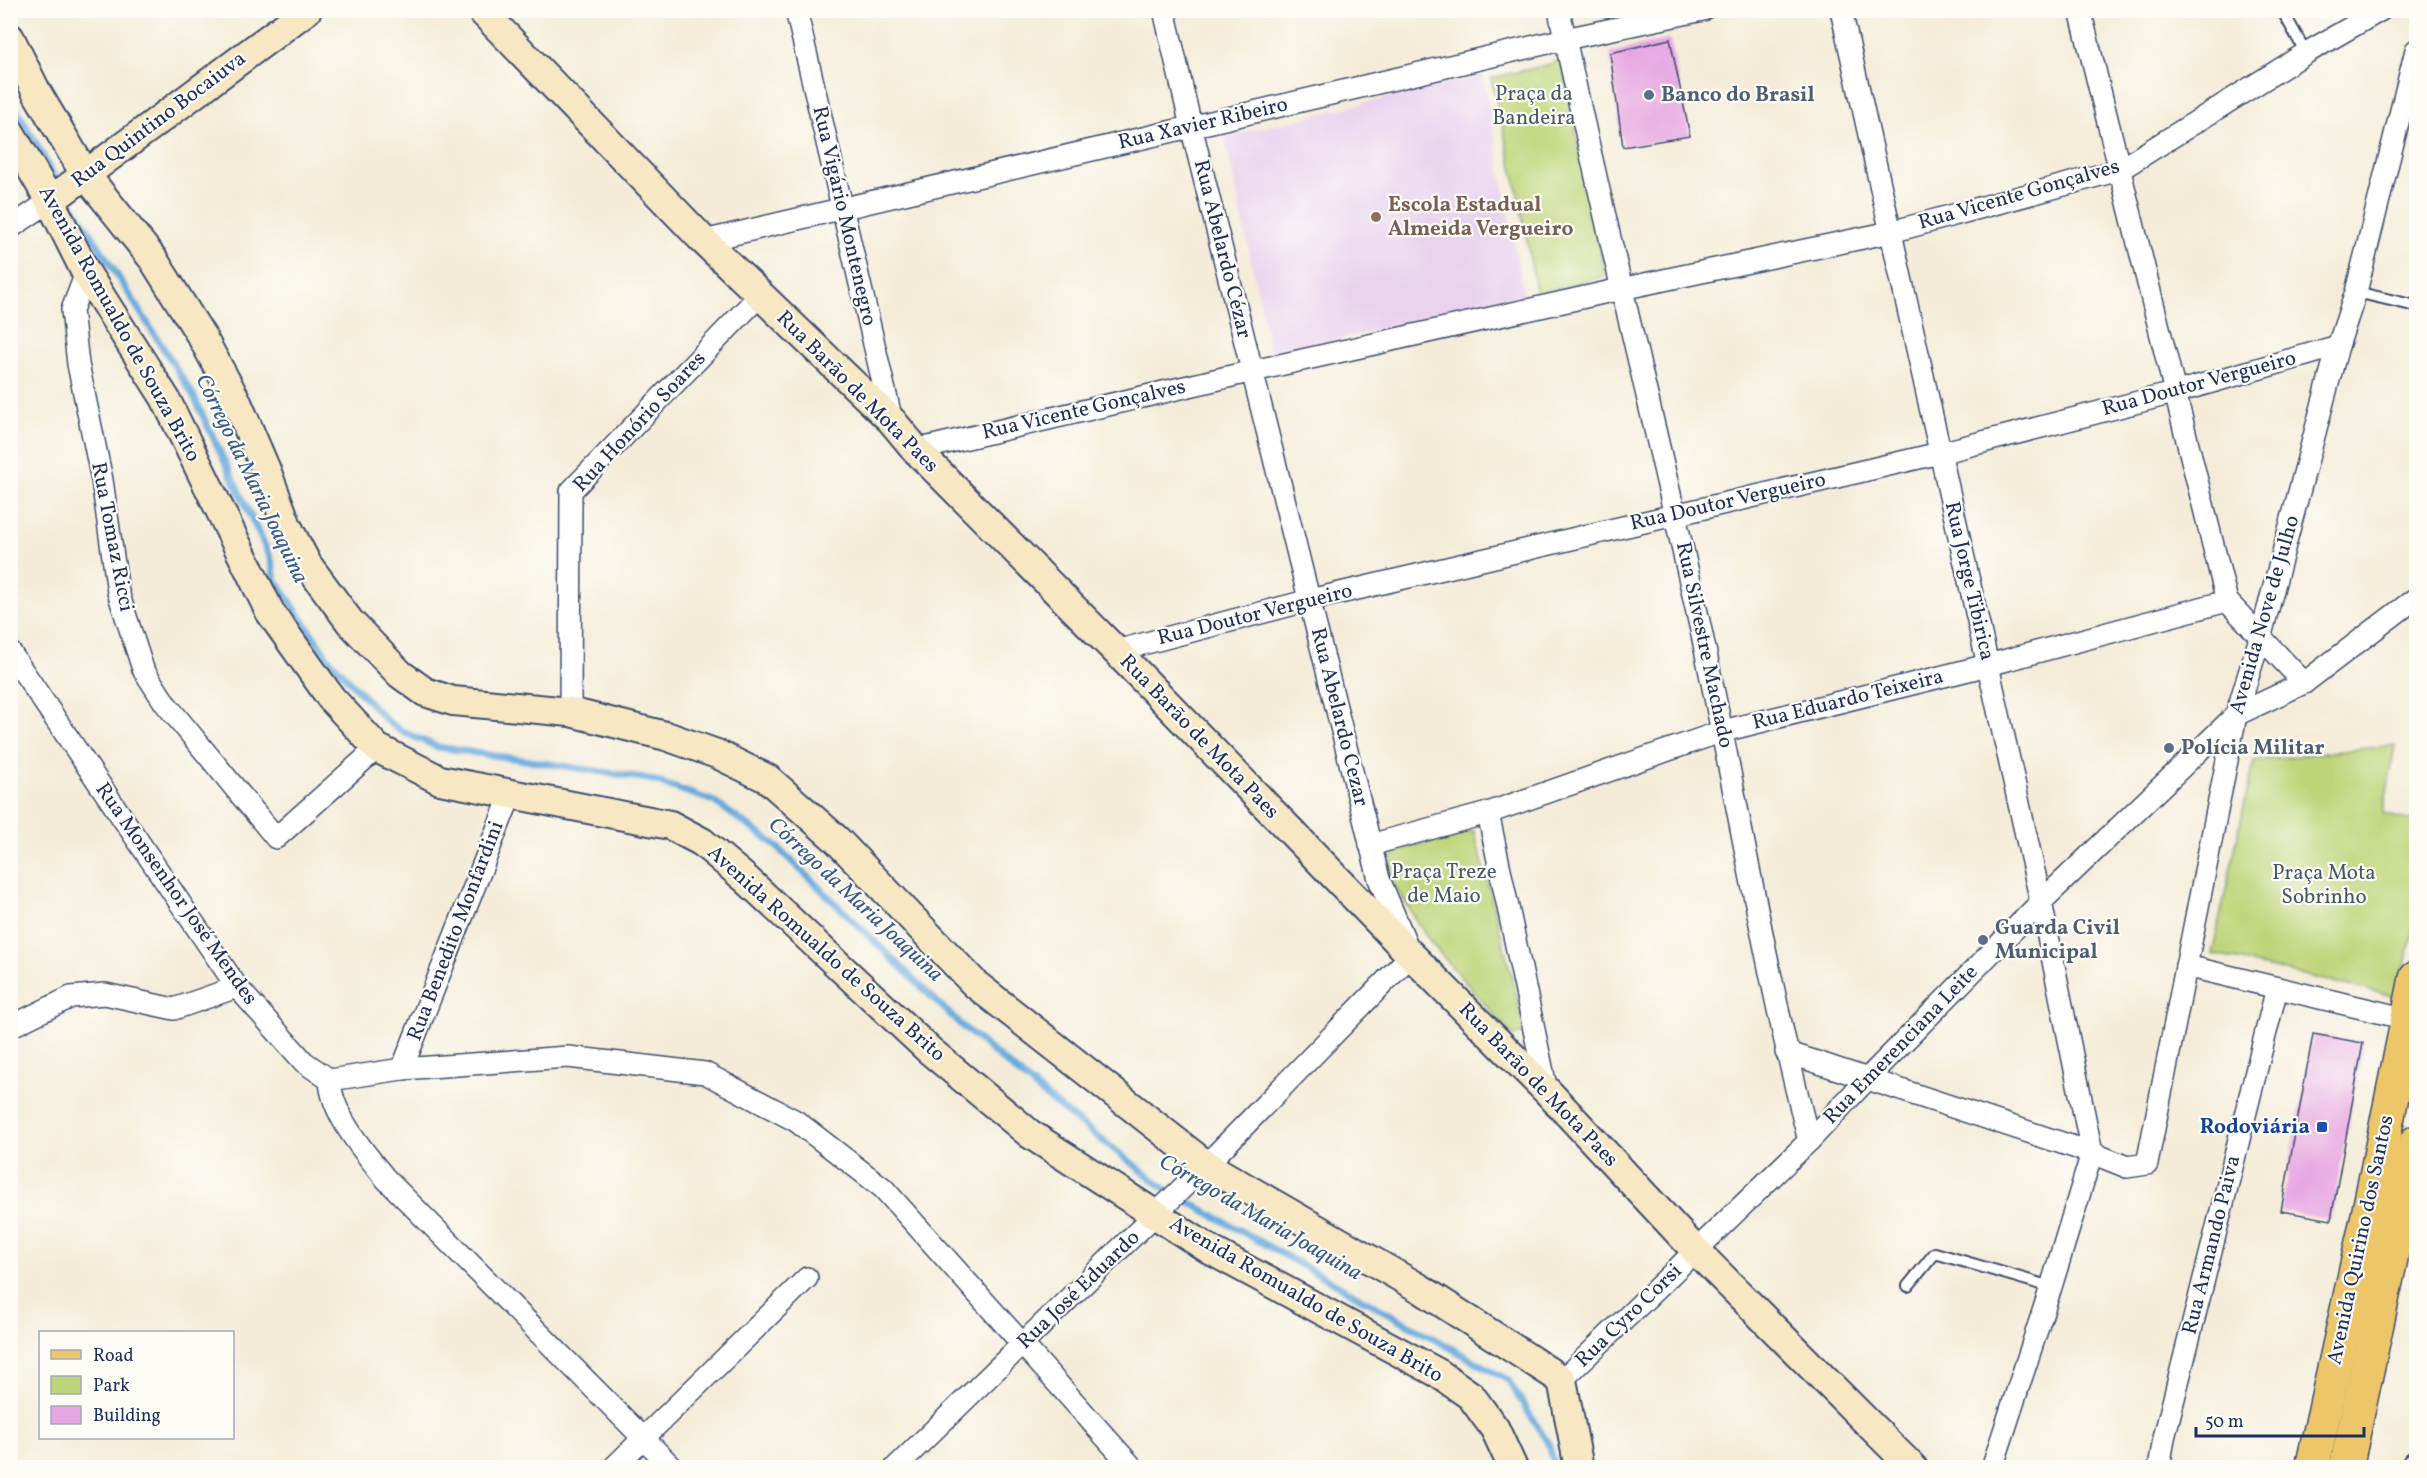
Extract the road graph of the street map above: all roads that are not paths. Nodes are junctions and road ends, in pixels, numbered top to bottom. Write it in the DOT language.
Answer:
graph roads {
  1 [pos="307,10"];
  2 [pos="481,10"];
  3 [pos="796,10"];
  4 [pos="1164,10"];
  5 [pos="1559,10"];
  6 [pos="1703,10"];
  7 [pos="1841,10"];
  8 [pos="2080,10"];
  9 [pos="2282,10"];
  10 [pos="2381,10"];
  11 [pos="10,38"];
  12 [pos="1565,39"];
  13 [pos="2416,50"];
  14 [pos="2306,53"];
  15 [pos="1191,126"];
  16 [pos="10,132"];
  17 [pos="2119,170"];
  18 [pos="85,174"];
  19 [pos="50,201"];
  20 [pos="842,209"];
  21 [pos="10,228"];
  22 [pos="1891,232"];
  23 [pos="704,242"];
  24 [pos="86,273"];
  25 [pos="1621,289"];
  26 [pos="2356,292"];
  27 [pos="759,296"];
  28 [pos="2416,306"];
  29 [pos="2338,346"];
  30 [pos="1253,371"];
  31 [pos="2176,392"];
  32 [pos="892,421"];
  33 [pos="916,450"];
  34 [pos="1940,453"];
  35 [pos="1676,515"];
  36 [pos="2416,598"];
  37 [pos="1310,600"];
  38 [pos="2227,601"];
  39 [pos="2261,636"];
  40 [pos="1116,651"];
  41 [pos="10,652"];
  42 [pos="1988,665"];
  43 [pos="2304,683"];
  44 [pos="570,712"];
  45 [pos="2236,715"];
  46 [pos="1723,731"];
  47 [pos="376,748"];
  48 [pos="511,794"];
  49 [pos="1488,813"];
  50 [pos="1370,845"];
  51 [pos="2041,902"];
  52 [pos="1411,955"];
  53 [pos="2186,966"];
  54 [pos="2416,978"];
  55 [pos="237,987"];
  56 [pos="2277,988"];
  57 [pos="2412,1020"];
  58 [pos="10,1028"];
  59 [pos="1786,1052"];
  60 [pos="2408,1066"];
  61 [pos="402,1069"];
  62 [pos="1868,1078"];
  63 [pos="330,1080"];
  64 [pos="1547,1091"];
  65 [pos="1809,1141"];
  66 [pos="2416,1142"];
  67 [pos="2092,1153"];
  68 [pos="1206,1165"];
  69 [pos="1156,1214"];
  70 [pos="2394,1224"];
  71 [pos="1697,1252"];
  72 [pos="807,1278"];
  73 [pos="1908,1286"];
  74 [pos="2051,1287"];
  75 [pos="1024,1344"];
  76 [pos="1562,1380"];
  77 [pos="643,1437"];
  78 [pos="614,1467"];
  79 [pos="673,1467"];
  80 [pos="895,1467"];
  81 [pos="1133,1467"];
  82 [pos="1514,1467"];
  83 [pos="1579,1467"];
  84 [pos="1913,1467"];
  85 [pos="1992,1467"];
  86 [pos="2159,1467"];
  87 [pos="2312,1467"];
  88 [pos="2346,1467"];
  1 -- 18 [label="main road, Rua Quintino Bocaiuva"];
  2 -- 23 [label="main road, Rua Barão de Mota Paes"];
  3 -- 20 [label="street, Rua Vigário Montenegro"];
  4 -- 15 [label="street"];
  5 -- 12 [label="street, Rua Silvestre Machado"];
  6 -- 12 [label="street, Rua Xavier Ribeiro"];
  7 -- 22 [label="street, Rua Jorge Tibirica"];
  8 -- 17 [label="street"];
  9 -- 14 [label="lane"];
  10 -- 14 [label="street, Rua Vicente Gonçalves"];
  11 -- 18 [label="main road, Avenida Romualdo de Souza Brito"];
  12 -- 15 [label="street, Rua Xavier Ribeiro"];
  12 -- 25 [label="street, Rua Silvestre Machado"];
  13 -- 26 [label="street, Avenida Nove de Julho"];
  14 -- 17 [label="street, Rua Vicente Gonçalves"];
  15 -- 20 [label="street, Rua Xavier Ribeiro"];
  15 -- 30 [label="street, Rua Abelardo Cézar"];
  16 -- 19 [label="main road, Avenida Romualdo de Souza Brito"];
  17 -- 22 [label="street, Rua Vicente Gonçalves"];
  17 -- 31 [label="street"];
  18 -- 19 [label="main road, Rua Quintino Bocaiuva"];
  18 -- 44 [label="main road, Avenida Romualdo de Souza Brito"];
  19 -- 21 [label="street, Rua Quintino Bocaiuva"];
  19 -- 24 [label="main road, Avenida Romualdo de Souza Brito"];
  20 -- 23 [label="street, Rua Xavier Ribeiro"];
  20 -- 32 [label="street, Rua Vigário Montenegro"];
  22 -- 25 [label="street, Rua Vicente Gonçalves"];
  22 -- 34 [label="street, Rua Jorge Tibirica"];
  23 -- 27 [label="main road, Rua Barão de Mota Paes"];
  24 -- 47 [label="main road, Avenida Romualdo de Souza Brito"];
  24 -- 47 [label="street, Rua Tomaz Ricci"];
  25 -- 30 [label="street"];
  25 -- 35 [label="street, Rua Silvestre Machado"];
  26 -- 28 [label="lane"];
  26 -- 29 [label="street, Avenida Nove de Julho"];
  27 -- 32 [label="main road, Rua Barão de Mota Paes"];
  27 -- 44 [label="street, Rua Honório Soares"];
  29 -- 31 [label="street, Rua Doutor Vergueiro"];
  29 -- 39 [label="street, Avenida Nove de Julho"];
  30 -- 33 [label="street, Rua Vicente Gonçalves"];
  30 -- 37 [label="street, Rua Abelardo Cezar"];
  31 -- 34 [label="street, Rua Doutor Vergueiro"];
  31 -- 38 [label="street"];
  32 -- 33 [label="main road, Rua Barão de Mota Paes"];
  33 -- 40 [label="main road, Rua Barão de Mota Paes"];
  34 -- 35 [label="street, Rua Doutor Vergueiro"];
  34 -- 42 [label="street, Rua Jorge Tibirica"];
  35 -- 37 [label="street, Rua Doutor Vergueiro"];
  35 -- 46 [label="street, Rua Silvestre Machado"];
  36 -- 43 [label="street"];
  37 -- 40 [label="street, Rua Doutor Vergueiro"];
  37 -- 50 [label="street, Rua Abelardo Cezar"];
  38 -- 39 [label="street"];
  38 -- 42 [label="street, Rua Eduardo Teixeira"];
  39 -- 43 [label="street"];
  39 -- 45 [label="street, Avenida Nove de Julho"];
  40 -- 52 [label="main road, Rua Barão de Mota Paes"];
  41 -- 55 [label="street, Rua Monsenhor José Mendes"];
  42 -- 46 [label="street, Rua Eduardo Teixeira"];
  42 -- 51 [label="street, Rua Jorge Tibirica"];
  43 -- 45 [label="street"];
  44 -- 68 [label="main road, Avenida Romualdo de Souza Brito"];
  45 -- 51 [label="street, Rua Emerenciana Leite"];
  45 -- 53 [label="street, Avenida Nove de Julho"];
  46 -- 49 [label="street, Rua Eduardo Teixeira"];
  46 -- 59 [label="street, Rua Silvestre Machado"];
  47 -- 48 [label="main road, Avenida Romualdo de Souza Brito"];
  48 -- 61 [label="street, Rua Benedito Monfardini"];
  48 -- 69 [label="main road, Avenida Romualdo de Souza Brito"];
  49 -- 50 [label="street, Rua Eduardo Teixeira"];
  49 -- 64 [label="street"];
  50 -- 52 [label="street, Rua Abelardo Cezar"];
  51 -- 62 [label="street, Rua Emerenciana Leite"];
  51 -- 67 [label="street, Rua Jorge Tibirica"];
  52 -- 64 [label="main road, Rua Barão de Mota Paes"];
  52 -- 68 [label="street, Rua José Eduardo"];
  53 -- 56 [label="street"];
  53 -- 67 [label="street, Avenida Nove de Julho"];
  54 -- 57 [label="main road, Avenida Quirino dos Santos"];
  55 -- 58 [label="street"];
  55 -- 63 [label="street, Rua Monsenhor José Mendes"];
  56 -- 57 [label="street"];
  56 -- 86 [label="street, Rua Armando Paiva"];
  57 -- 60 [label="main road, Avenida Quirino dos Santos"];
  59 -- 62 [label="street"];
  59 -- 65 [label="street, Rua Silvestre Machado"];
  60 -- 70 [label="main road, Avenida Quirino dos Santos"];
  61 -- 63 [label="street"];
  61 -- 75 [label="street"];
  62 -- 65 [label="street, Rua Emerenciana Leite"];
  62 -- 67 [label="street"];
  63 -- 77 [label="street"];
  64 -- 71 [label="main road, Rua Barão de Mota Paes"];
  65 -- 71 [label="street, Rua Emerenciana Leite"];
  66 -- 70 [label="main road, Avenida Quirino dos Santos"];
  67 -- 74 [label="street"];
  68 -- 69 [label="street, Rua José Eduardo"];
  68 -- 76 [label="main road, Avenida Romualdo de Souza Brito"];
  69 -- 75 [label="street, Rua José Eduardo"];
  69 -- 82 [label="main road, Avenida Romualdo de Souza Brito"];
  70 -- 87 [label="main road, Avenida Quirino dos Santos"];
  70 -- 88 [label="main road, Avenida Quirino dos Santos"];
  71 -- 76 [label="street, Rua Cyro Corsi"];
  71 -- 84 [label="main road, Rua Barão de Mota Paes"];
  72 -- 77 [label="street"];
  73 -- 74 [label="lane"];
  74 -- 85 [label="street"];
  75 -- 80 [label="street, Rua José Eduardo"];
  75 -- 81 [label="street"];
  76 -- 83 [label="main road"];
  77 -- 78 [label="street"];
  77 -- 79 [label="street"];
}
